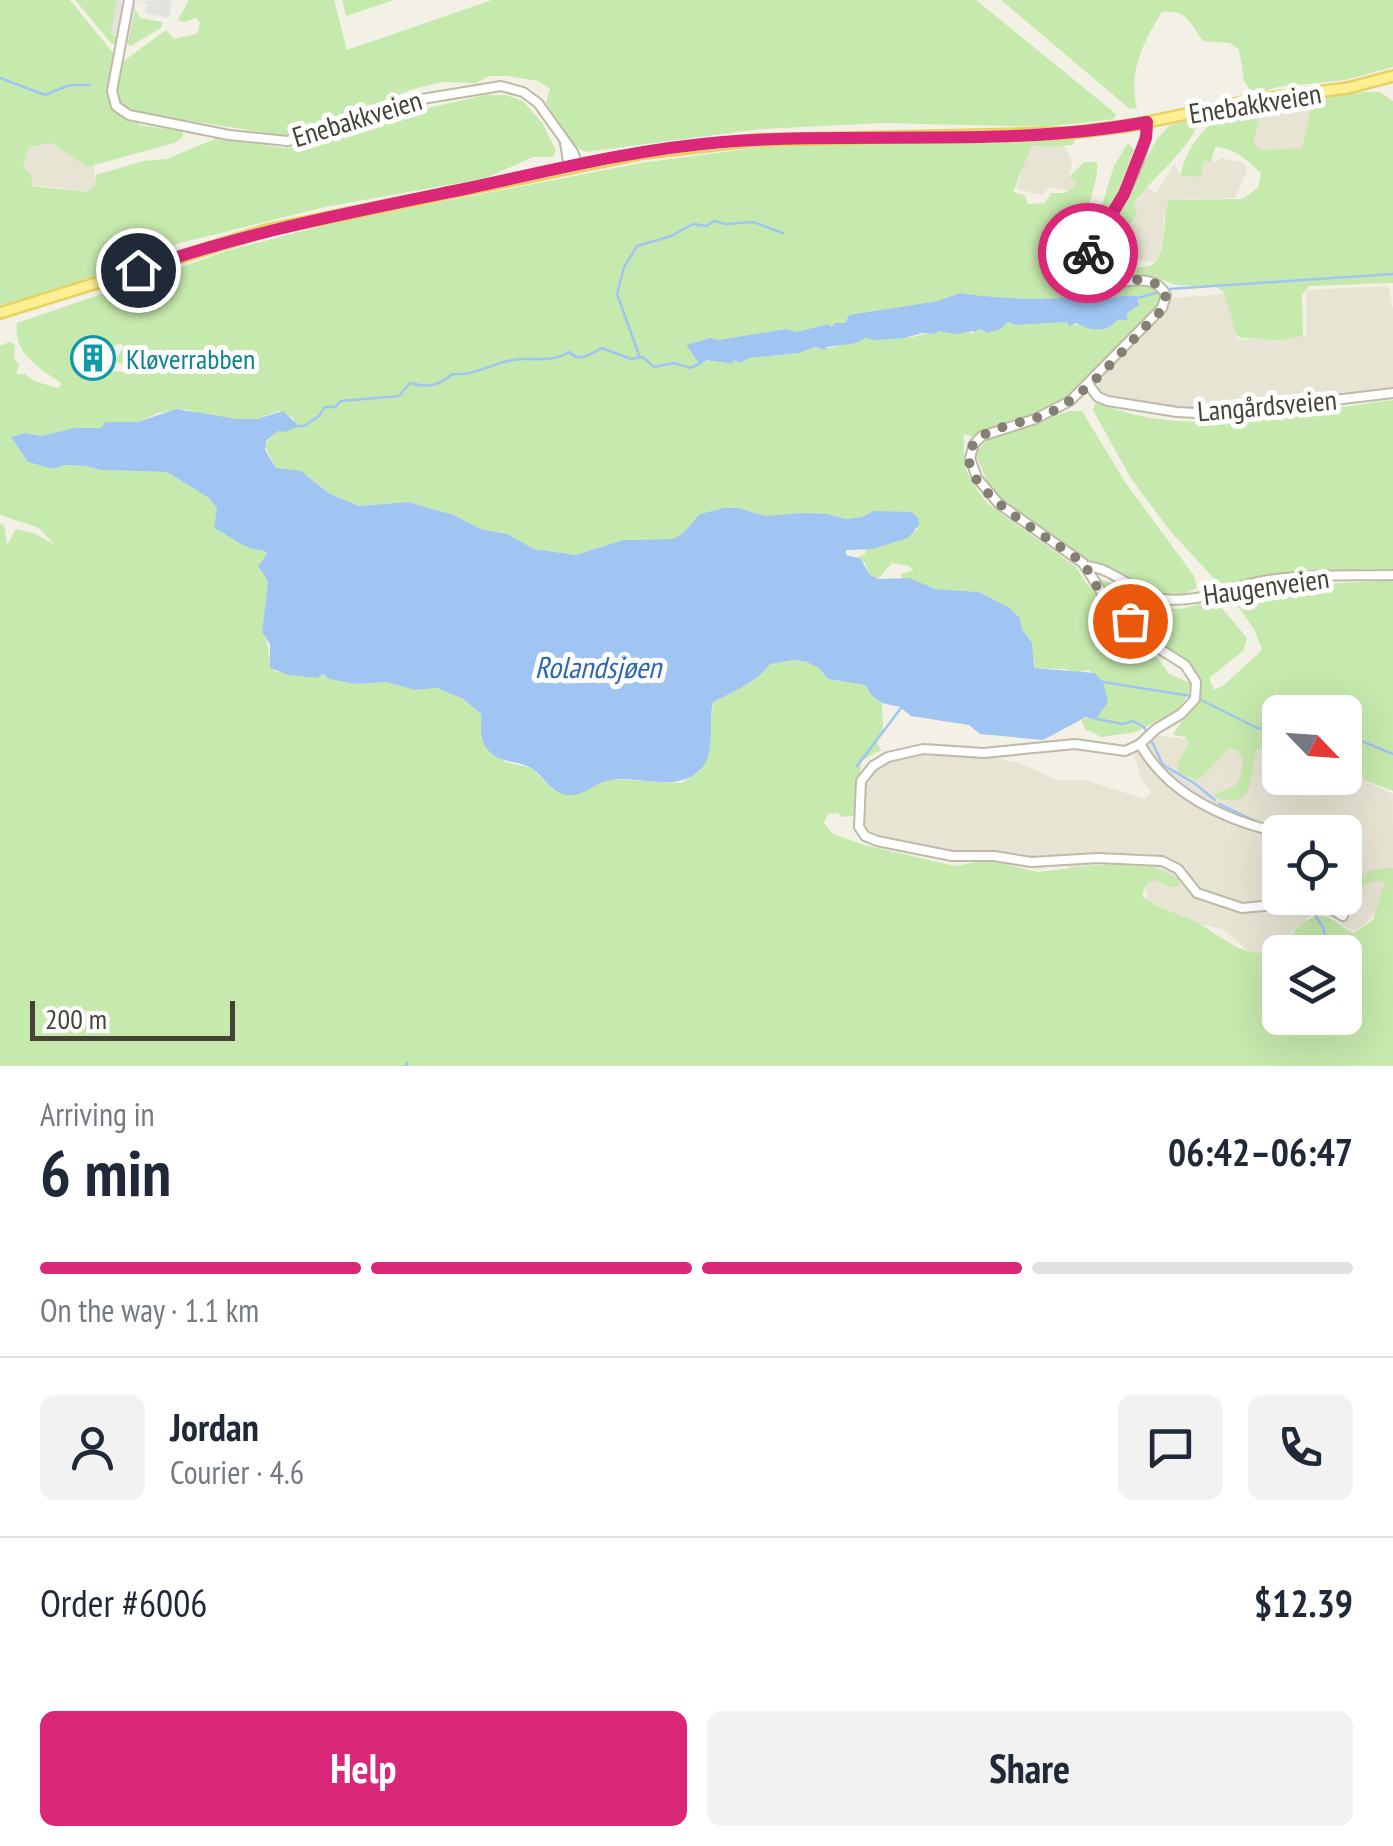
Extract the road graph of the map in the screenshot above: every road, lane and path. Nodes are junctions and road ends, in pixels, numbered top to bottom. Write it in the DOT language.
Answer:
graph roads {
  1 [pos="129,0"];
  2 [pos="1393,76"];
  3 [pos="1147,122"];
  4 [pos="574,166"];
  5 [pos="0,313"];
  6 [pos="1088,384"];
  7 [pos="1393,393"];
  8 [pos="1086,566"];
  9 [pos="1393,575"];
  10 [pos="1140,744"];
  11 [pos="1262,828"];
  12 [pos="1262,906"];
  1 -- 4 [label="street, Enebakkveien"];
  2 -- 3 [label="main road, Enebakkveien"];
  3 -- 4 [label="main road, Enebakkveien"];
  3 -- 6 [label="street"];
  4 -- 5 [label="main road, Enebakkveien"];
  6 -- 7 [label="street, Langårdsveien"];
  6 -- 8 [label="street"];
  8 -- 9 [label="street, Haugenveien"];
  8 -- 10 [label="street"];
  10 -- 11 [label="street"];
  10 -- 12 [label="street"];
}
